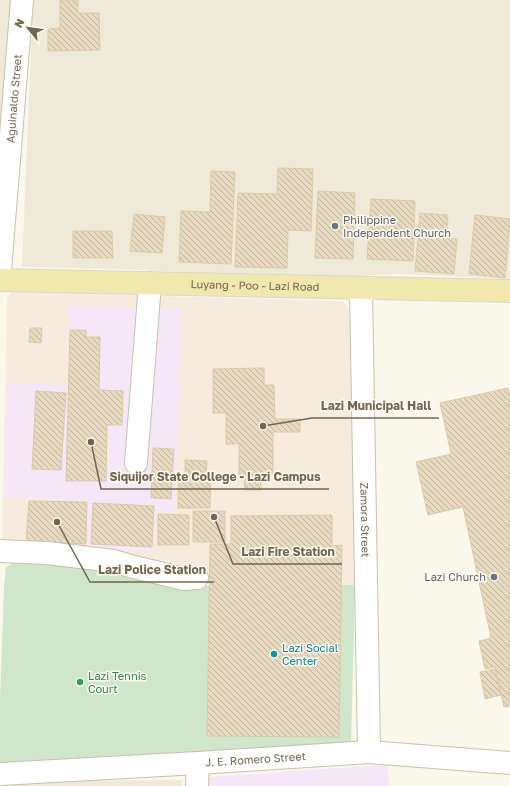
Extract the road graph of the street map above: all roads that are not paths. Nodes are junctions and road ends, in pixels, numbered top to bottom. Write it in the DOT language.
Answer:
graph roads {
  1 [pos="22,0"];
  2 [pos="0,270"];
  3 [pos="0,280"];
  4 [pos="150,283"];
  5 [pos="361,288"];
  6 [pos="510,291"];
  7 [pos="136,463"];
  8 [pos="0,551"];
  9 [pos="197,578"];
  10 [pos="369,752"];
  11 [pos="198,763"];
  12 [pos="510,763"];
  13 [pos="0,774"];
  14 [pos="197,786"];
  1 -- 2 [label="street, Aguinaldo Street"];
  3 -- 4 [label="main road, Luyang - Poo - Lazi Road"];
  4 -- 5 [label="main road, Luyang - Poo - Lazi Road"];
  4 -- 7 [label="street"];
  5 -- 6 [label="main road, Luyang - Poo - Lazi Road"];
  5 -- 10 [label="street, Zamora Street"];
  8 -- 9 [label="street"];
  10 -- 11 [label="street, J. E. Romero Street"];
  10 -- 12 [label="street, J. E. Romero Street"];
  11 -- 13 [label="street, J. E. Romero Street"];
  11 -- 14 [label="street"];
}
